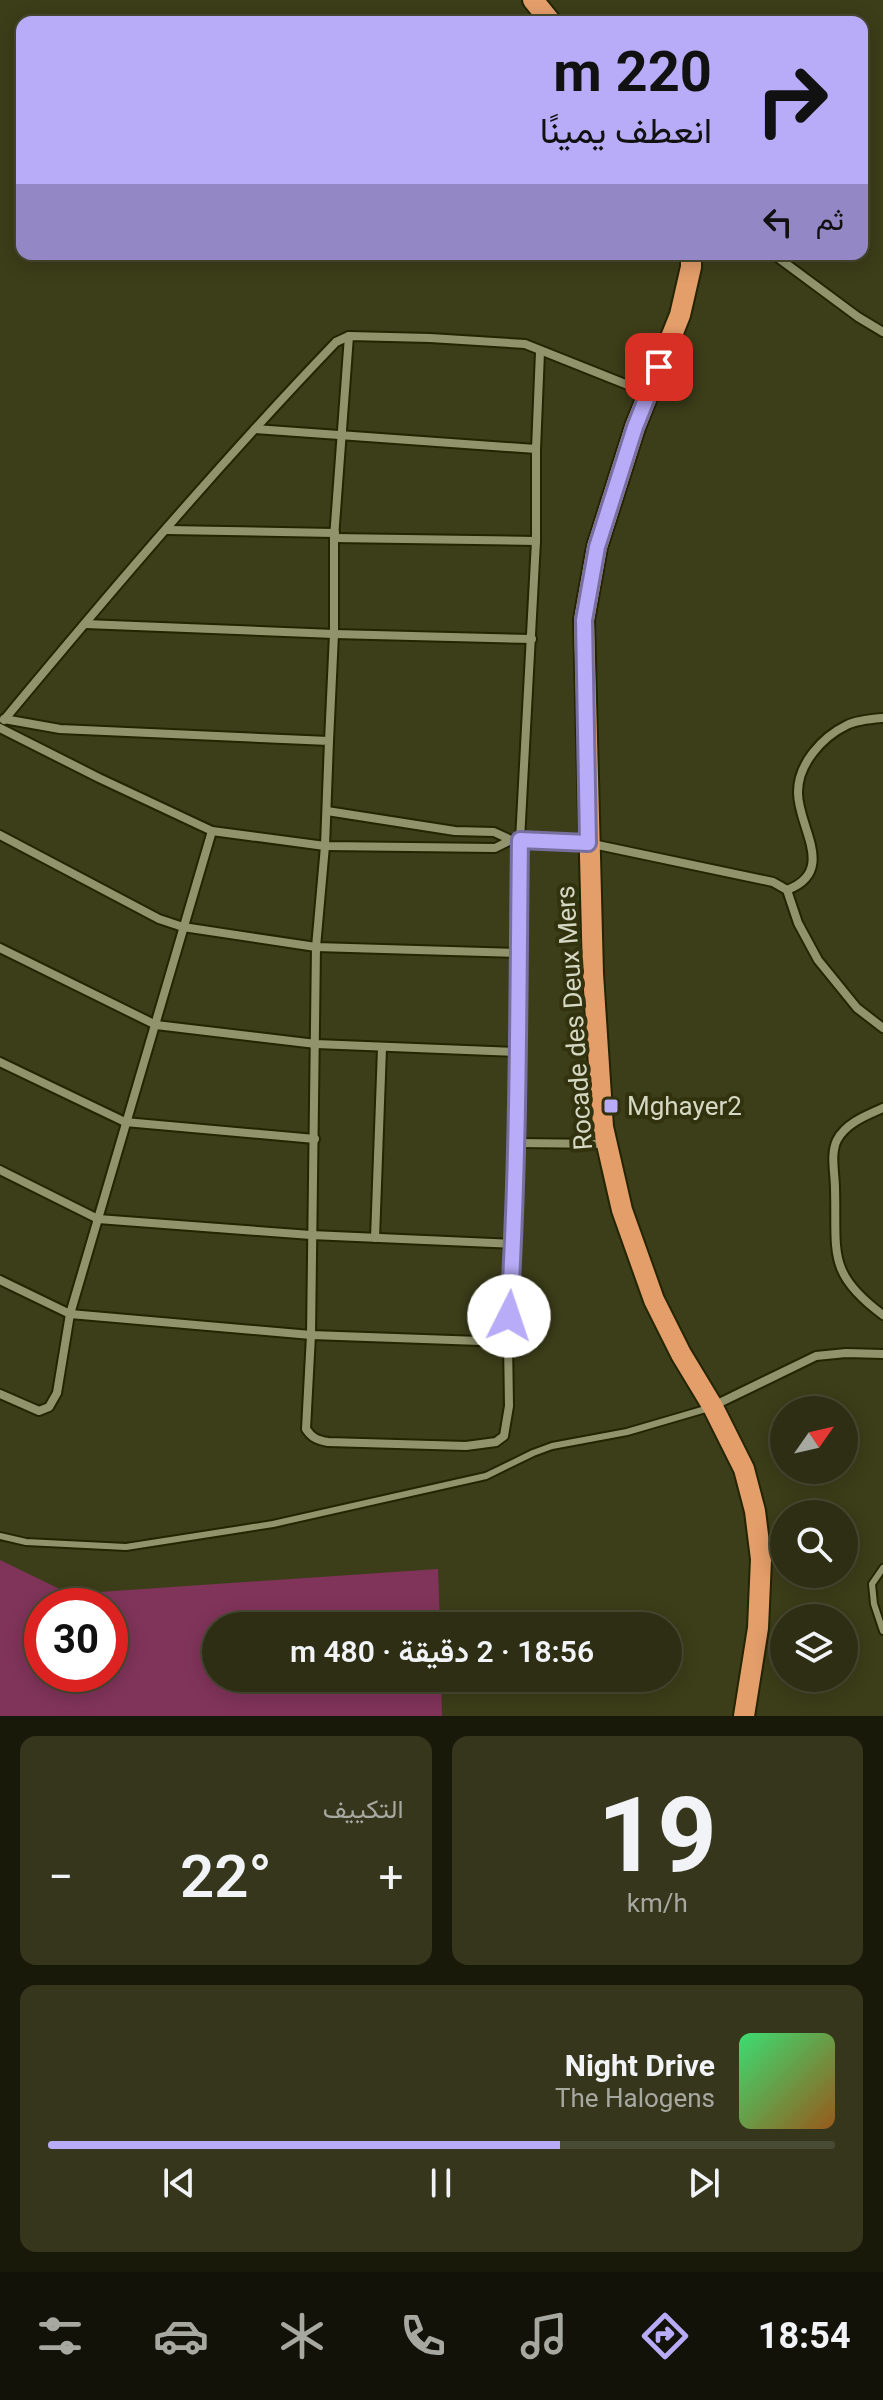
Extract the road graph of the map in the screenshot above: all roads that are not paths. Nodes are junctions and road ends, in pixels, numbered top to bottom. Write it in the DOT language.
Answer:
graph roads {
  1 [pos="533,0"];
  2 [pos="546,16"];
  3 [pos="691,260"];
  4 [pos="781,260"];
  5 [pos="883,332"];
  6 [pos="349,336"];
  7 [pos="540,352"];
  8 [pos="649,394"];
  9 [pos="255,429"];
  10 [pos="343,437"];
  11 [pos="536,449"];
  12 [pos="167,530"];
  13 [pos="334,535"];
  14 [pos="536,541"];
  15 [pos="85,624"];
  16 [pos="334,634"];
  17 [pos="532,639"];
  18 [pos="883,718"];
  19 [pos="1,724"];
  20 [pos="329,741"];
  21 [pos="327,811"];
  22 [pos="212,831"];
  23 [pos="0,835"];
  24 [pos="516,840"];
  25 [pos="588,843"];
  26 [pos="325,846"];
  27 [pos="787,890"];
  28 [pos="183,927"];
  29 [pos="316,947"];
  30 [pos="0,948"];
  31 [pos="519,953"];
  32 [pos="156,1025"];
  33 [pos="883,1028"];
  34 [pos="316,1044"];
  35 [pos="382,1048"];
  36 [pos="516,1052"];
  37 [pos="0,1062"];
  38 [pos="883,1108"];
  39 [pos="125,1122"];
  40 [pos="315,1139"];
  41 [pos="518,1143"];
  42 [pos="606,1144"];
  43 [pos="0,1170"];
  44 [pos="98,1219"];
  45 [pos="311,1235"];
  46 [pos="375,1238"];
  47 [pos="514,1244"];
  48 [pos="0,1280"];
  49 [pos="70,1314"];
  50 [pos="883,1315"];
  51 [pos="311,1335"];
  52 [pos="508,1342"];
  53 [pos="883,1354"];
  54 [pos="0,1394"];
  55 [pos="713,1407"];
  56 [pos="0,1536"];
  57 [pos="883,1568"];
  58 [pos="883,1631"];
  59 [pos="744,1716"];
  1 -- 2 [label="highway"];
  3 -- 8 [label="highway, Rocade des Deux Mers"];
  4 -- 5 [label="street"];
  6 -- 7 [label="street"];
  6 -- 9 [label="street"];
  6 -- 10 [label="street"];
  7 -- 8 [label="street"];
  7 -- 11 [label="street"];
  8 -- 25 [label="highway, Rocade des Deux Mers"];
  9 -- 10 [label="street"];
  9 -- 12 [label="street"];
  10 -- 11 [label="street"];
  10 -- 13 [label="street"];
  11 -- 14 [label="street"];
  12 -- 13 [label="street"];
  12 -- 15 [label="street"];
  13 -- 14 [label="street"];
  13 -- 16 [label="street"];
  14 -- 17 [label="street"];
  15 -- 16 [label="street"];
  15 -- 19 [label="street"];
  16 -- 17 [label="street"];
  16 -- 20 [label="street"];
  17 -- 24 [label="street"];
  18 -- 27 [label="street"];
  19 -- 20 [label="street"];
  19 -- 22 [label="street"];
  20 -- 21 [label="street"];
  21 -- 24 [label="street"];
  21 -- 26 [label="street"];
  22 -- 26 [label="street"];
  22 -- 28 [label="street"];
  23 -- 28 [label="street"];
  24 -- 25 [label="street"];
  24 -- 26 [label="street"];
  24 -- 31 [label="street"];
  25 -- 27 [label="street"];
  25 -- 42 [label="highway, Rocade des Deux Mers"];
  26 -- 29 [label="street"];
  27 -- 33 [label="street"];
  28 -- 29 [label="street"];
  28 -- 32 [label="street"];
  29 -- 31 [label="street"];
  29 -- 34 [label="street"];
  30 -- 32 [label="street"];
  31 -- 36 [label="street"];
  32 -- 34 [label="street"];
  32 -- 39 [label="street"];
  34 -- 35 [label="street"];
  34 -- 40 [label="street"];
  35 -- 36 [label="street"];
  35 -- 46 [label="street"];
  36 -- 41 [label="street"];
  37 -- 39 [label="street"];
  38 -- 50 [label="street"];
  39 -- 40 [label="street"];
  39 -- 44 [label="street"];
  40 -- 45 [label="street"];
  41 -- 42 [label="street"];
  41 -- 47 [label="street"];
  42 -- 55 [label="highway, Rocade des Deux Mers"];
  43 -- 44 [label="street"];
  44 -- 45 [label="street"];
  44 -- 49 [label="street"];
  45 -- 46 [label="street"];
  45 -- 51 [label="street"];
  46 -- 47 [label="street"];
  47 -- 52 [label="street"];
  48 -- 49 [label="street"];
  49 -- 51 [label="street"];
  49 -- 54 [label="street"];
  51 -- 52 [label="street"];
  51 -- 52 [label="street"];
  53 -- 55 [label="street"];
  55 -- 56 [label="lane"];
  55 -- 59 [label="highway, Rocade des Deux Mers"];
  57 -- 58 [label="lane"];
}
